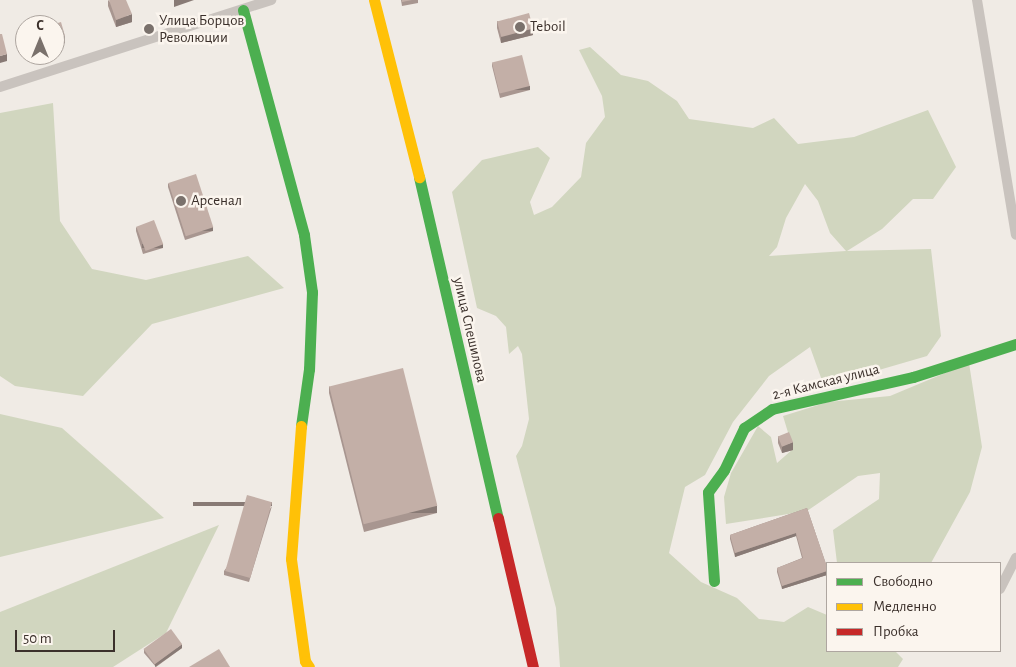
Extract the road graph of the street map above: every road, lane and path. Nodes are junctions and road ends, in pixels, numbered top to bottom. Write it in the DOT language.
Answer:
graph roads {
  1 [pos="271,0"];
  2 [pos="374,0"];
  3 [pos="977,0"];
  4 [pos="243,10"];
  5 [pos="0,87"];
  6 [pos="1016,235"];
  7 [pos="1016,344"];
  8 [pos="1016,558"];
  9 [pos="714,580"];
  10 [pos="1001,587"];
  11 [pos="305,665"];
  12 [pos="533,667"];
  1 -- 4 [label="street"];
  2 -- 12 [label="street, улица Спешилова"];
  3 -- 6 [label="street"];
  4 -- 5 [label="street"];
  4 -- 11 [label="street"];
  7 -- 9 [label="street, 2-я Камская улица"];
  8 -- 10 [label="street"];
}
